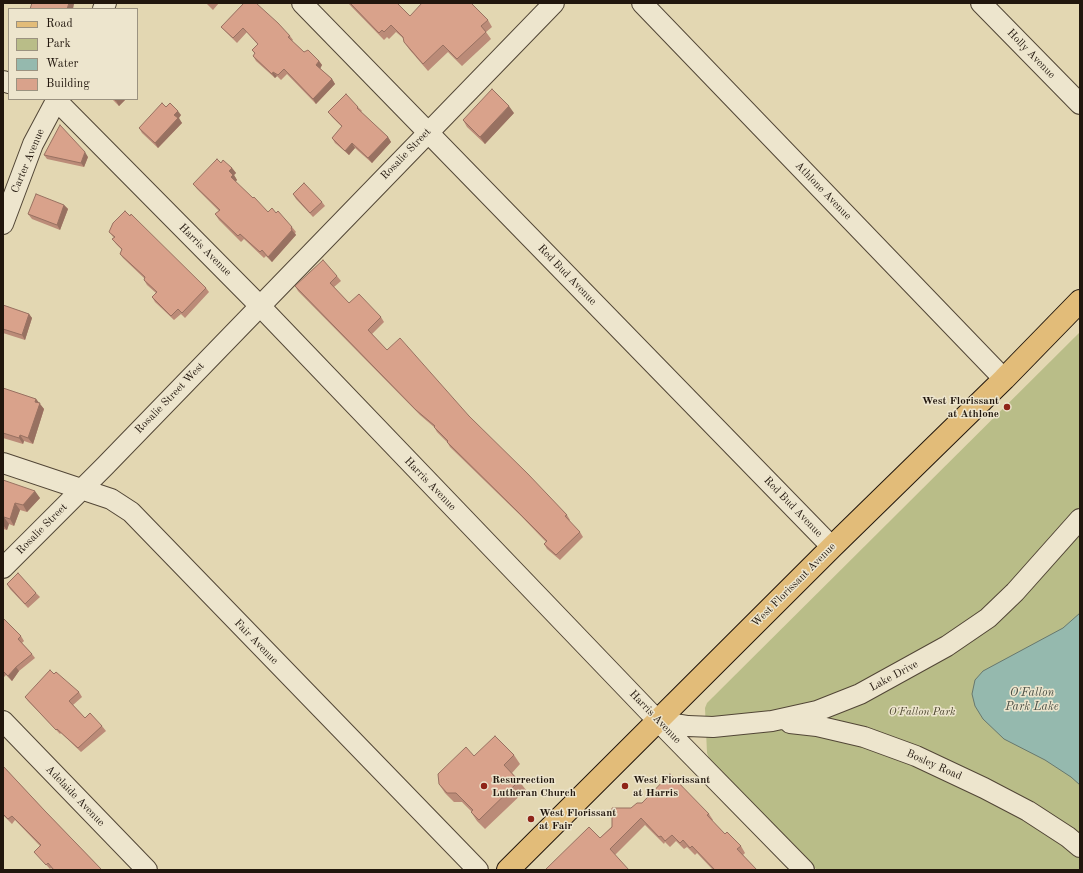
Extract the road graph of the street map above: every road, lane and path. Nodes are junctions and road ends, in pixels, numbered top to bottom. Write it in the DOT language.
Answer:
graph roads {
  1 [pos="302,3"];
  2 [pos="554,3"];
  3 [pos="642,3"];
  4 [pos="981,3"];
  5 [pos="55,100"];
  6 [pos="57,100"];
  7 [pos="1080,104"];
  8 [pos="428,132"];
  9 [pos="3,224"];
  10 [pos="1080,300"];
  11 [pos="260,306"];
  12 [pos="1004,379"];
  13 [pos="3,463"];
  14 [pos="80,491"];
  15 [pos="1080,519"];
  16 [pos="832,547"];
  17 [pos="3,568"];
  18 [pos="3,721"];
  19 [pos="658,721"];
  20 [pos="772,721"];
  21 [pos="1080,847"];
  22 [pos="147,870"];
  23 [pos="478,870"];
  24 [pos="508,870"];
  25 [pos="804,870"];
  1 -- 8 [label="street, Red Bud Avenue"];
  2 -- 8 [label="street, Rosalie Street"];
  3 -- 12 [label="street, Athlone Avenue"];
  4 -- 7 [label="street, Holly Avenue"];
  5 -- 9 [label="street, Carter Avenue"];
  6 -- 11 [label="street, Harris Avenue"];
  8 -- 11 [label="street, Rosalie Street"];
  8 -- 16 [label="street, Red Bud Avenue"];
  10 -- 12 [label="main road, West Florissant Avenue"];
  11 -- 14 [label="street, Rosalie Street West"];
  11 -- 19 [label="street, Harris Avenue"];
  12 -- 16 [label="main road, West Florissant Avenue"];
  13 -- 14 [label="street, Fair Avenue"];
  14 -- 17 [label="street, Rosalie Street"];
  14 -- 23 [label="street, Fair Avenue"];
  15 -- 20 [label="street, Lake Drive"];
  16 -- 19 [label="main road, West Florissant Avenue"];
  18 -- 22 [label="street, Adelaide Avenue"];
  19 -- 20 [label="street, Lake Drive"];
  19 -- 24 [label="main road, West Florissant Avenue"];
  19 -- 25 [label="street, Harris Avenue"];
  20 -- 21 [label="street, Bosley Road"];
}
